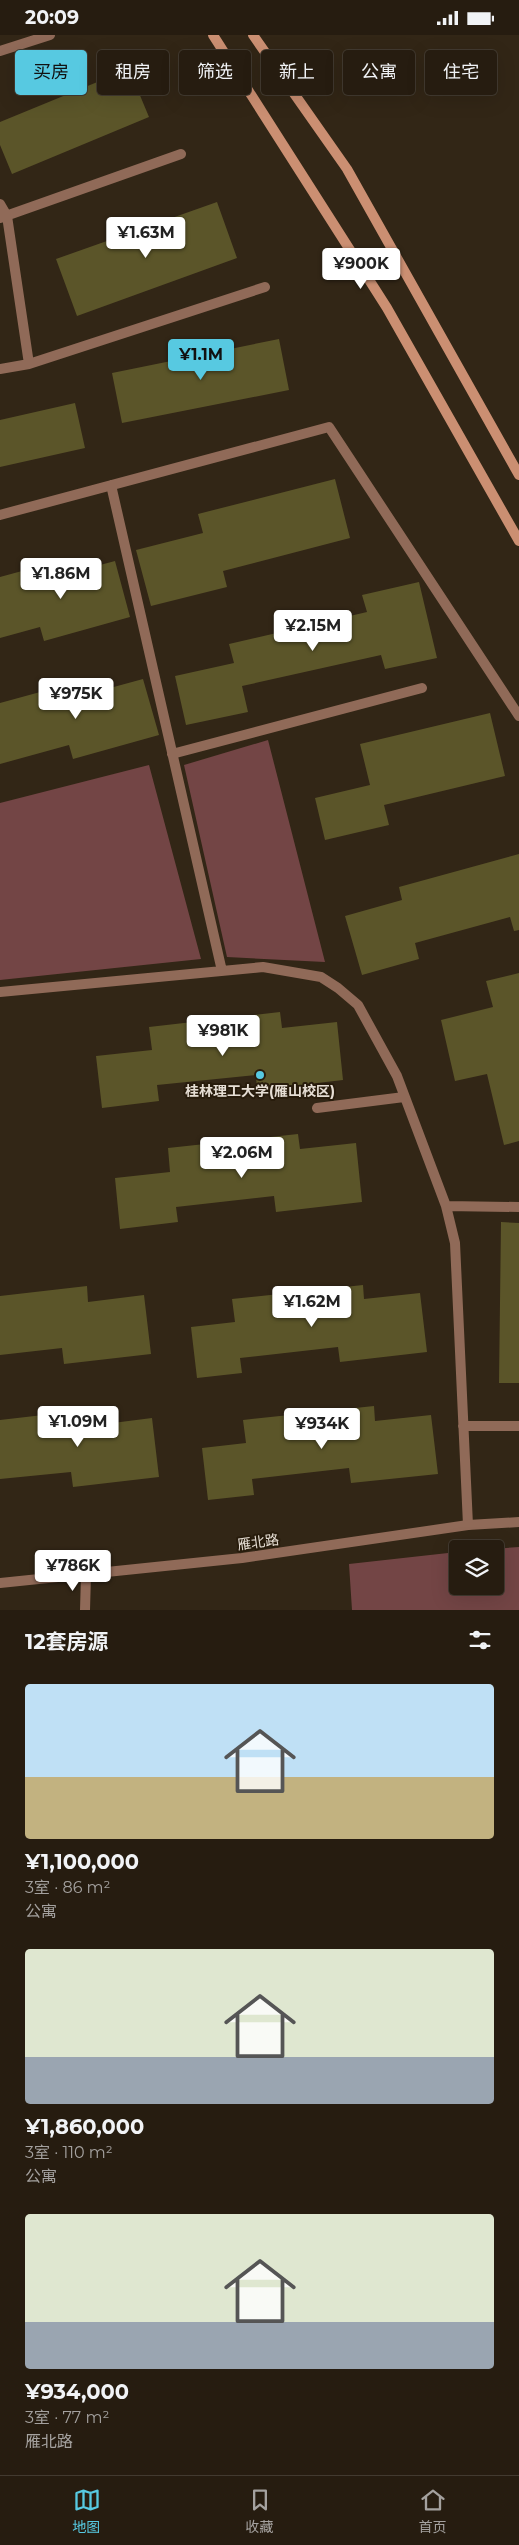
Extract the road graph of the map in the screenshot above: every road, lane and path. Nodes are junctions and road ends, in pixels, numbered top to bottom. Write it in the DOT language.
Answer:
graph roads {
  1 [pos="50,35"];
  2 [pos="213,35"];
  3 [pos="254,35"];
  4 [pos="0,51"];
  5 [pos="181,154"];
  6 [pos="0,204"];
  7 [pos="3,217"];
  8 [pos="265,287"];
  9 [pos="29,364"];
  10 [pos="0,369"];
  11 [pos="519,475"];
  12 [pos="111,485"];
  13 [pos="0,515"];
  14 [pos="519,541"];
  15 [pos="422,689"];
  16 [pos="519,716"];
  17 [pos="172,754"];
  18 [pos="222,971"];
  19 [pos="0,992"];
  20 [pos="404,1097"];
  21 [pos="317,1109"];
  22 [pos="446,1206"];
  23 [pos="519,1207"];
  24 [pos="463,1426"];
  25 [pos="519,1426"];
  26 [pos="519,1522"];
  27 [pos="468,1525"];
  28 [pos="86,1575"];
  29 [pos="0,1583"];
  30 [pos="85,1610"];
  1 -- 4 [label="street"];
  2 -- 14 [label="main road"];
  3 -- 11 [label="main road"];
  5 -- 7 [label="street"];
  6 -- 7 [label="street"];
  7 -- 9 [label="street"];
  8 -- 9 [label="street"];
  9 -- 10 [label="street"];
  12 -- 13 [label="street"];
  12 -- 16 [label="street"];
  12 -- 17 [label="street"];
  15 -- 17 [label="street"];
  17 -- 18 [label="street"];
  18 -- 19 [label="street"];
  18 -- 20 [label="street"];
  20 -- 21 [label="street"];
  20 -- 22 [label="street"];
  22 -- 23 [label="street"];
  22 -- 24 [label="street"];
  24 -- 25 [label="street"];
  24 -- 27 [label="street"];
  26 -- 27 [label="street, 雁北路"];
  27 -- 28 [label="street, 雁北路"];
  28 -- 29 [label="street, 雁北路"];
  28 -- 30 [label="street"];
}
